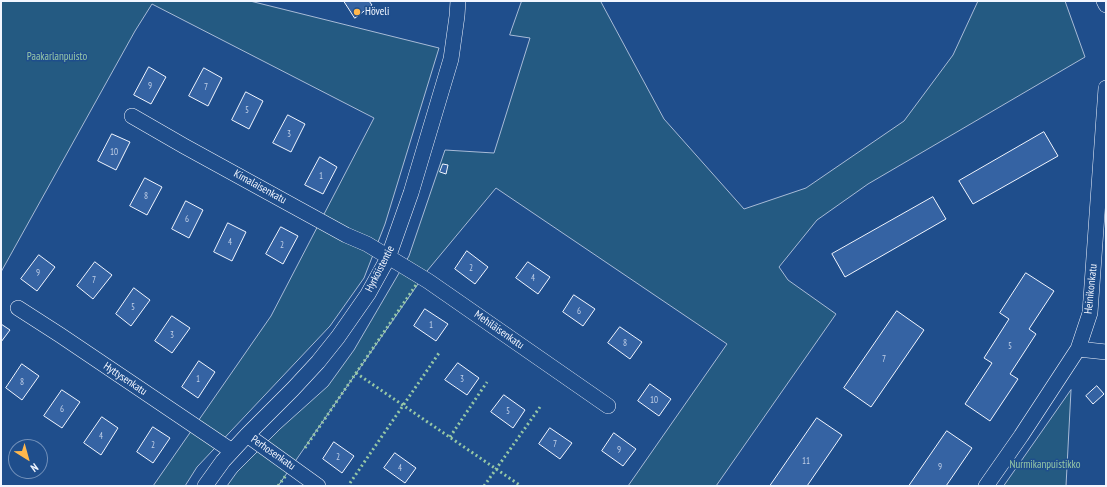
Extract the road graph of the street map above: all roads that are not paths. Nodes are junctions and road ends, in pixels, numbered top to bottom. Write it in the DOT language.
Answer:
graph roads {
  1 [pos="458,1"];
  2 [pos="1104,1"];
  3 [pos="1106,5"];
  4 [pos="1106,88"];
  5 [pos="132,116"];
  6 [pos="388,258"];
  7 [pos="18,308"];
  8 [pos="1078,349"];
  9 [pos="1106,352"];
  10 [pos="608,406"];
  11 [pos="247,435"];
  12 [pos="232,452"];
  13 [pos="205,486"];
  14 [pos="318,486"];
  15 [pos="986,486"];
  1 -- 6 [label="street, Hyrköistentie"];
  2 -- 3 [label="street"];
  4 -- 8 [label="street, Heinikonkatu"];
  5 -- 6 [label="street, Kimalaisenkatu"];
  6 -- 10 [label="street, Mehiläisenkatu"];
  6 -- 11 [label="street, Hyrköistentie"];
  7 -- 12 [label="street, Hyttysenkatu"];
  8 -- 9 [label="street"];
  8 -- 15 [label="street, Heinikonkatu"];
  11 -- 12 [label="street, Hyrköistentie"];
  11 -- 14 [label="street, Perhosenkatu"];
  12 -- 13 [label="street, Hyrköistentie"];
}
